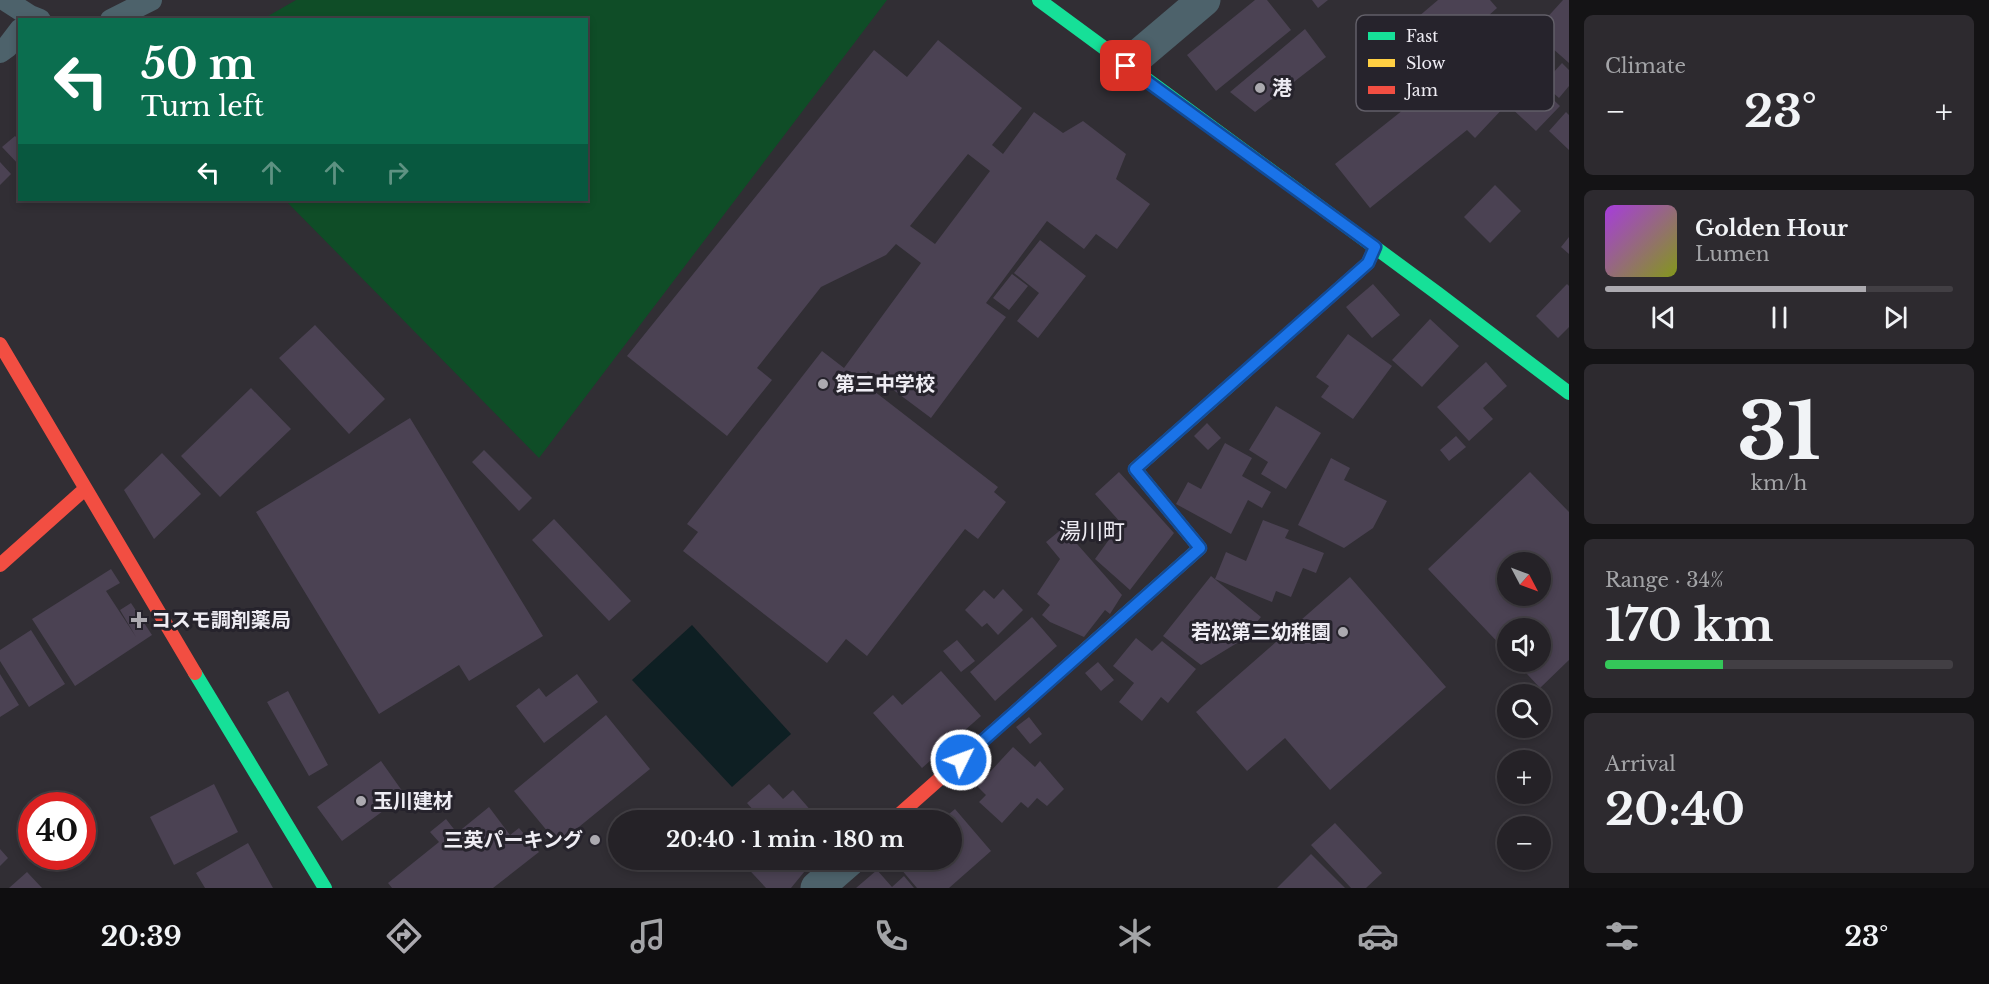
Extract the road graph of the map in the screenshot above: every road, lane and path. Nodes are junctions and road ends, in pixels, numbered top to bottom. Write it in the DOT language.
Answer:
graph roads {
  1 [pos="5,0"];
  2 [pos="151,0"];
  3 [pos="1039,0"];
  4 [pos="1204,0"];
  5 [pos="26,18"];
  6 [pos="115,18"];
  7 [pos="18,34"];
  8 [pos="0,52"];
  9 [pos="1126,66"];
  10 [pos="1375,247"];
  11 [pos="0,344"];
  12 [pos="1569,393"];
  13 [pos="85,489"];
  14 [pos="0,565"];
  15 [pos="904,810"];
  16 [pos="838,870"];
  17 [pos="326,888"];
  18 [pos="817,888"];
  1 -- 5 [label="lane"];
  2 -- 6 [label="lane"];
  3 -- 9 [label="street"];
  4 -- 9 [label="street"];
  7 -- 8 [label="lane"];
  9 -- 10 [label="street"];
  10 -- 12 [label="street"];
  10 -- 15 [label="street"];
  11 -- 13 [label="street"];
  13 -- 14 [label="street"];
  13 -- 17 [label="street"];
  16 -- 18 [label="street"];
}
